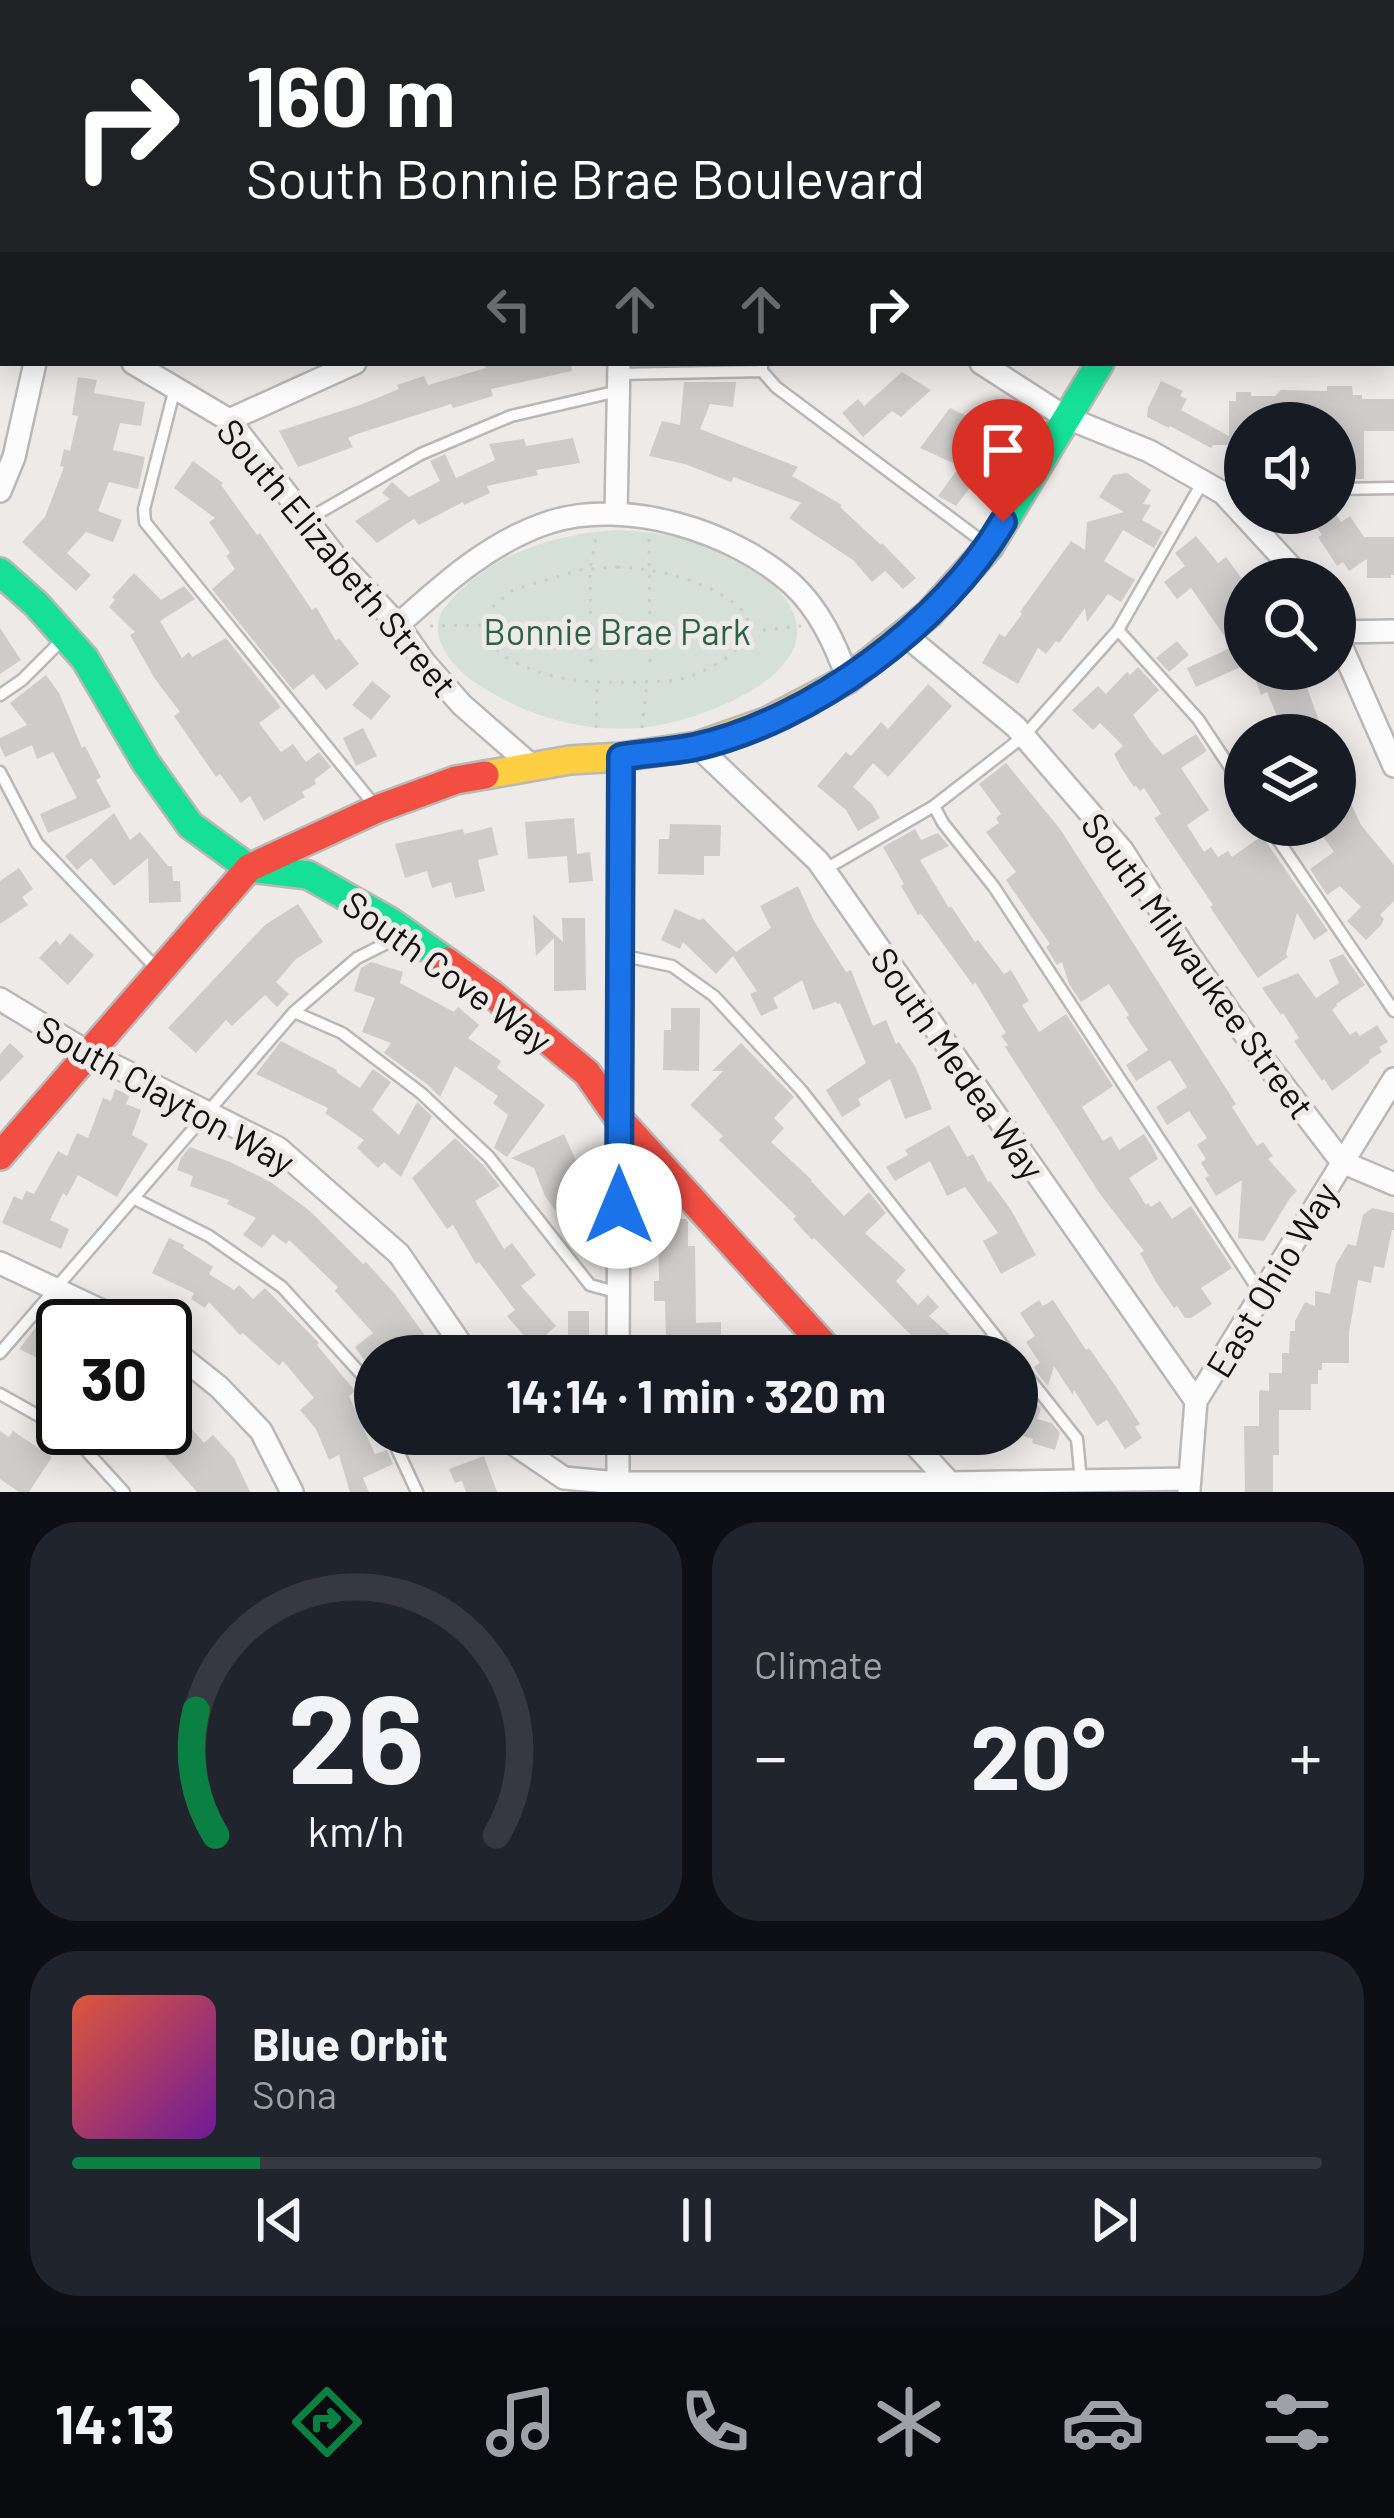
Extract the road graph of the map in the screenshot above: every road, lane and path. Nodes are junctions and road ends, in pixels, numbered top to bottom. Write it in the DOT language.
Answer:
graph roads {
  1 [pos="34,366"];
  2 [pos="138,366"];
  3 [pos="348,366"];
  4 [pos="986,366"];
  5 [pos="1098,366"];
  6 [pos="762,367"];
  7 [pos="618,376"];
  8 [pos="175,387"];
  9 [pos="1065,417"];
  10 [pos="229,420"];
  11 [pos="1394,488"];
  12 [pos="1223,489"];
  13 [pos="1356,489"];
  14 [pos="0,490"];
  15 [pos="609,514"];
  16 [pos="308,518"];
  17 [pos="650,520"];
  18 [pos="989,547"];
  19 [pos="1284,558"];
  20 [pos="590,569"];
  21 [pos="650,570"];
  22 [pos="0,572"];
  23 [pos="823,623"];
  24 [pos="488,625"];
  25 [pos="398,626"];
  26 [pos="749,628"];
  27 [pos="1118,630"];
  28 [pos="1394,631"];
  29 [pos="1356,632"];
  30 [pos="905,635"];
  31 [pos="65,637"];
  32 [pos="591,662"];
  33 [pos="650,663"];
  34 [pos="848,679"];
  35 [pos="1356,680"];
  36 [pos="597,682"];
  37 [pos="648,682"];
  38 [pos="0,694"];
  39 [pos="596,728"];
  40 [pos="642,728"];
  41 [pos="1024,736"];
  42 [pos="697,746"];
  43 [pos="621,757"];
  44 [pos="1224,758"];
  45 [pos="532,766"];
  46 [pos="1394,766"];
  47 [pos="0,772"];
  48 [pos="934,806"];
  49 [pos="377,809"];
  50 [pos="1282,846"];
  51 [pos="249,868"];
  52 [pos="824,870"];
  53 [pos="406,933"];
  54 [pos="620,955"];
  55 [pos="160,972"];
  56 [pos="0,999"];
  57 [pos="1394,1011"];
  58 [pos="293,1012"];
  59 [pos="89,1053"];
  60 [pos="1394,1079"];
  61 [pos="207,1113"];
  62 [pos="620,1119"];
  63 [pos="4,1145"];
  64 [pos="1342,1162"];
  65 [pos="1394,1184"];
  66 [pos="133,1198"];
  67 [pos="0,1263"];
  68 [pos="55,1289"];
  69 [pos="619,1293"];
  70 [pos="1262,1294"];
  71 [pos="76,1299"];
  72 [pos="455,1335"];
  73 [pos="618,1335"];
  74 [pos="815,1335"];
  75 [pos="994,1335"];
  76 [pos="0,1353"];
  77 [pos="192,1365"];
  78 [pos="354,1366"];
  79 [pos="1038,1390"];
  80 [pos="0,1394"];
  81 [pos="1196,1401"];
  82 [pos="400,1455"];
  83 [pos="530,1455"];
  84 [pos="618,1455"];
  85 [pos="922,1455"];
  86 [pos="1068,1485"];
  87 [pos="1189,1485"];
  88 [pos="618,1488"];
  89 [pos="950,1488"];
  90 [pos="124,1492"];
  91 [pos="292,1492"];
  92 [pos="417,1492"];
  1 -- 14 [label="street"];
  2 -- 8 [label="street, South Elizabeth Street"];
  3 -- 10 [label="street"];
  4 -- 9 [label="street"];
  5 -- 9 [label="street"];
  6 -- 7 [label="lane"];
  6 -- 18 [label="lane"];
  7 -- 15 [label="street"];
  7 -- 16 [label="lane"];
  8 -- 10 [label="street, South Elizabeth Street"];
  8 -- 49 [label="lane"];
  9 -- 12 [label="street"];
  9 -- 18 [label="street"];
  10 -- 16 [label="street, South Elizabeth Street"];
  11 -- 13 [label="lane"];
  12 -- 19 [label="street"];
  12 -- 27 [label="lane"];
  15 -- 17 [label="street"];
  15 -- 20 [label="path"];
  15 -- 25 [label="street"];
  16 -- 25 [label="street, South Elizabeth Street"];
  17 -- 21 [label="path"];
  17 -- 23 [label="street"];
  18 -- 30 [label="street"];
  20 -- 21 [label="path"];
  20 -- 24 [label="path"];
  20 -- 32 [label="path"];
  21 -- 26 [label="path"];
  21 -- 33 [label="path"];
  22 -- 31 [label="street, South Cove Way"];
  23 -- 26 [label="path"];
  23 -- 34 [label="street"];
  24 -- 25 [label="path"];
  24 -- 36 [label="path"];
  25 -- 45 [label="street, South Elizabeth Street"];
  26 -- 37 [label="path"];
  27 -- 41 [label="lane"];
  27 -- 44 [label="lane"];
  28 -- 29 [label="street"];
  30 -- 34 [label="street"];
  30 -- 41 [label="street, South Milwaukee Street"];
  31 -- 38 [label="lane"];
  31 -- 51 [label="street, South Cove Way"];
  34 -- 42 [label="street"];
  35 -- 46 [label="street"];
  36 -- 37 [label="path"];
  36 -- 39 [label="path"];
  37 -- 40 [label="path"];
  41 -- 48 [label="lane"];
  41 -- 64 [label="street, South Milwaukee Street"];
  42 -- 43 [label="street"];
  42 -- 52 [label="street, South Medea Way"];
  43 -- 45 [label="street"];
  43 -- 54 [label="street"];
  45 -- 49 [label="street"];
  47 -- 55 [label="lane"];
  48 -- 52 [label="lane"];
  48 -- 70 [label="lane"];
  49 -- 51 [label="street"];
  50 -- 57 [label="lane"];
  51 -- 53 [label="street, South Cove Way"];
  51 -- 55 [label="street"];
  52 -- 81 [label="street, South Medea Way"];
  53 -- 58 [label="lane"];
  53 -- 62 [label="street, South Cove Way"];
  54 -- 62 [label="street"];
  54 -- 75 [label="lane"];
  55 -- 59 [label="street"];
  56 -- 59 [label="street, South Clayton Way"];
  58 -- 61 [label="lane"];
  58 -- 69 [label="lane"];
  59 -- 61 [label="street, South Clayton Way"];
  59 -- 63 [label="street"];
  60 -- 64 [label="street, East Ohio Way"];
  61 -- 66 [label="lane"];
  61 -- 72 [label="street, South Clayton Way"];
  62 -- 69 [label="street"];
  62 -- 74 [label="street, South Cove Way"];
  64 -- 65 [label="street, South Milwaukee Street"];
  64 -- 70 [label="street, East Ohio Way"];
  66 -- 68 [label="lane"];
  66 -- 78 [label="lane"];
  67 -- 68 [label="street"];
  68 -- 71 [label="street"];
  68 -- 76 [label="lane"];
  69 -- 73 [label="street"];
  70 -- 81 [label="street, East Ohio Way"];
  77 -- 91 [label="street"];
  79 -- 86 [label="lane"];
  80 -- 90 [label="lane"];
  81 -- 87 [label="street, East Ohio Way"];
  82 -- 92 [label="lane"];
  83 -- 88 [label="street"];
  84 -- 88 [label="street"];
  85 -- 89 [label="street"];
  86 -- 87 [label="street"];
  86 -- 89 [label="street"];
  88 -- 89 [label="street"];
}
